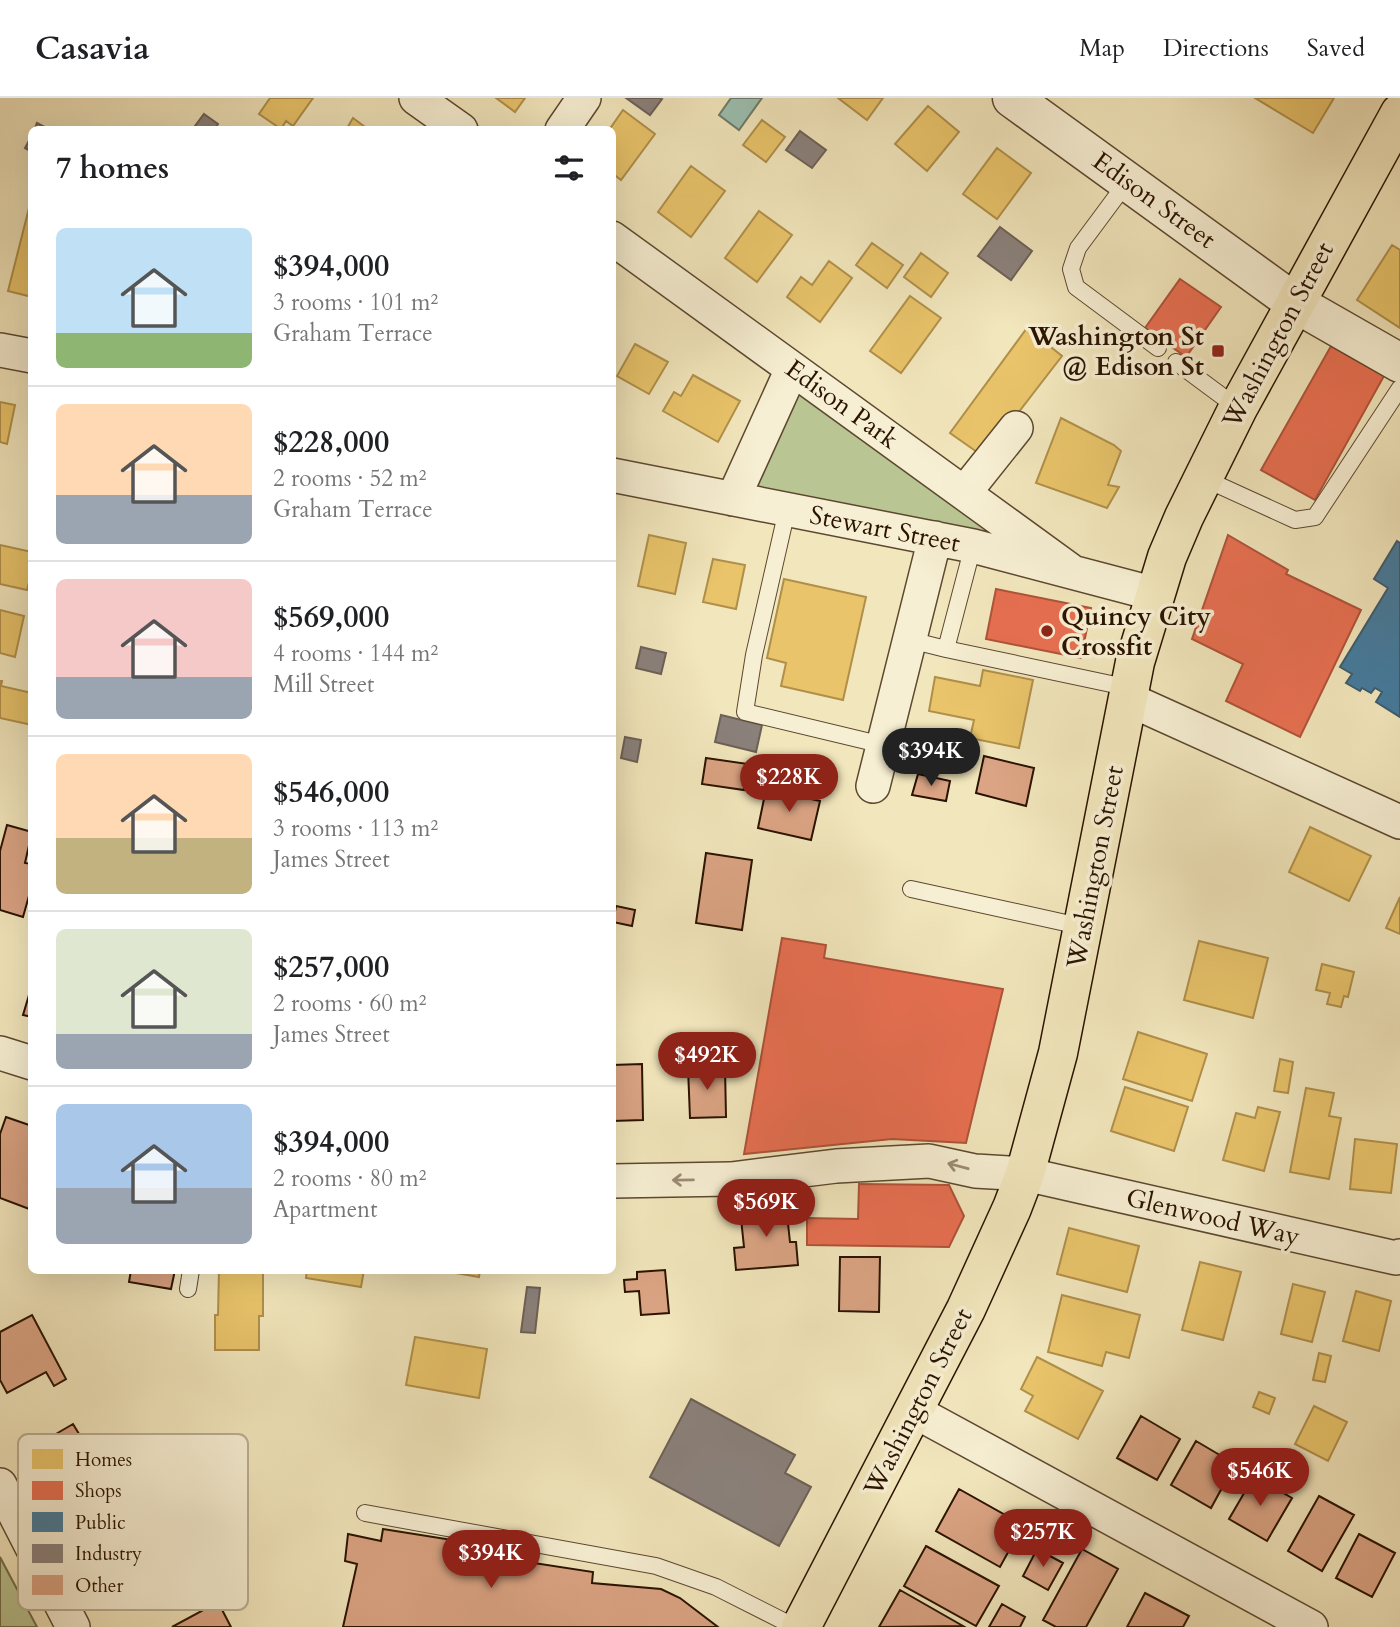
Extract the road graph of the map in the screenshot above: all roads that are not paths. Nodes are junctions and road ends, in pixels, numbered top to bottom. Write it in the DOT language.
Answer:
graph roads {
  1 [pos="416,98"];
  2 [pos="584,98"];
  3 [pos="1012,98"];
  4 [pos="455,126"];
  5 [pos="565,126"];
  6 [pos="1395,134"];
  7 [pos="1128,181"];
  8 [pos="616,241"];
  9 [pos="1295,303"];
  10 [pos="1158,348"];
  11 [pos="0,350"];
  12 [pos="28,355"];
  13 [pos="1176,362"];
  14 [pos="1400,363"];
  15 [pos="792,369"];
  16 [pos="1400,388"];
  17 [pos="1238,408"];
  18 [pos="1016,428"];
  19 [pos="616,476"];
  20 [pos="1203,478"];
  21 [pos="965,492"];
  22 [pos="733,499"];
  23 [pos="787,510"];
  24 [pos="935,538"];
  25 [pos="973,546"];
  26 [pos="1070,570"];
  27 [pos="1154,594"];
  28 [pos="910,640"];
  29 [pos="946,649"];
  30 [pos="1129,693"];
  31 [pos="883,745"];
  32 [pos="873,786"];
  33 [pos="1400,822"];
  34 [pos="911,889"];
  35 [pos="1084,926"];
  36 [pos="0,1054"];
  37 [pos="28,1062"];
  38 [pos="1025,1174"];
  39 [pos="616,1181"];
  40 [pos="1400,1256"];
  41 [pos="190,1274"];
  42 [pos="188,1289"];
  43 [pos="914,1411"];
  44 [pos="0,1485"];
  45 [pos="365,1513"];
  46 [pos="18,1520"];
  47 [pos="64,1610"];
  48 [pos="73,1627"];
  49 [pos="795,1627"];
  50 [pos="801,1627"];
  51 [pos="1311,1627"];
  1 -- 4 [label="street"];
  2 -- 5 [label="street"];
  3 -- 7 [label="street, Edison Street"];
  6 -- 9 [label="main road, Washington Street"];
  7 -- 9 [label="street, Edison Street"];
  7 -- 10 [label="lane"];
  8 -- 15 [label="street, Edison Park"];
  9 -- 14 [label="street, Edison Street"];
  9 -- 17 [label="main road, Washington Street"];
  11 -- 12 [label="street"];
  13 -- 17 [label="lane"];
  15 -- 21 [label="street, Edison Park"];
  15 -- 22 [label="street"];
  16 -- 20 [label="lane"];
  17 -- 20 [label="main road, Washington Street"];
  18 -- 21 [label="street"];
  19 -- 22 [label="street, Stewart Street"];
  20 -- 27 [label="main road, Washington Street"];
  21 -- 26 [label="street, Edison Park"];
  22 -- 23 [label="street, Stewart Street"];
  23 -- 24 [label="street, Stewart Street"];
  23 -- 31 [label="lane"];
  24 -- 25 [label="street, Stewart Street"];
  24 -- 28 [label="street"];
  25 -- 26 [label="street, Stewart Street"];
  25 -- 29 [label="lane"];
  26 -- 27 [label="street, Stewart Street"];
  27 -- 30 [label="main road, Washington Street"];
  28 -- 29 [label="lane"];
  28 -- 31 [label="street"];
  29 -- 30 [label="lane"];
  30 -- 33 [label="street"];
  30 -- 35 [label="main road, Washington Street"];
  31 -- 32 [label="street"];
  34 -- 35 [label="lane"];
  35 -- 38 [label="main road, Washington Street"];
  36 -- 37 [label="street"];
  38 -- 39 [label="street, Glenwood Way, one-way"];
  38 -- 40 [label="street, Glenwood Way"];
  38 -- 43 [label="main road, Washington Street"];
  41 -- 42 [label="lane"];
  43 -- 50 [label="main road, Washington Street"];
  43 -- 51 [label="street"];
  44 -- 46 [label="street"];
  45 -- 49 [label="lane"];
  47 -- 48 [label="street"];
}
